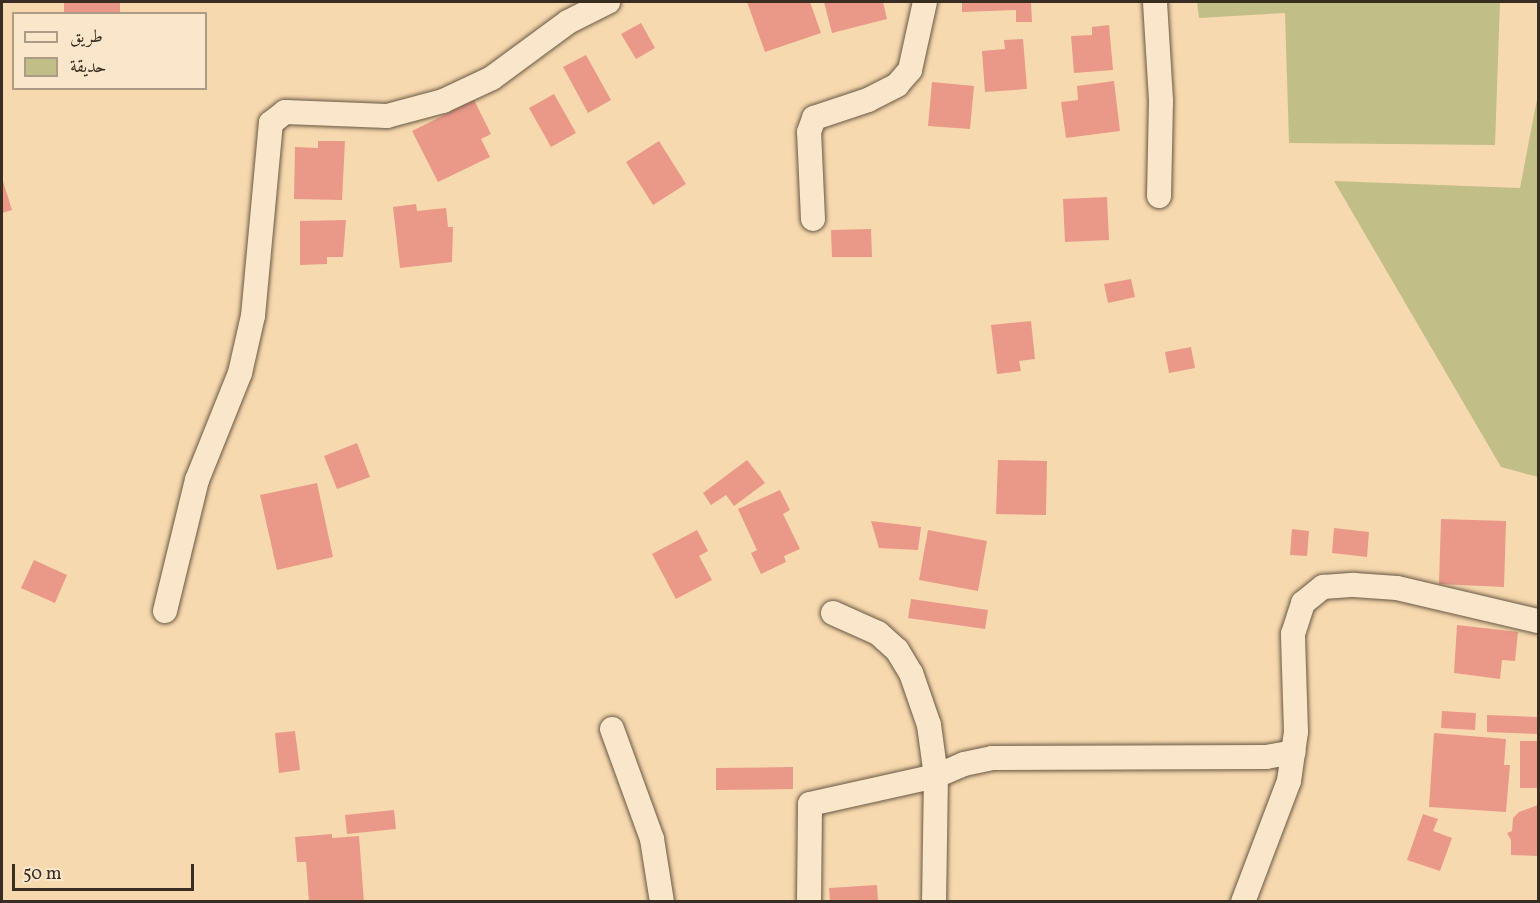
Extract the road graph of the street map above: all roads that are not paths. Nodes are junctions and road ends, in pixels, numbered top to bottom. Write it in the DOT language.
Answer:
graph roads {
  1 [pos="608,2"];
  2 [pos="925,2"];
  3 [pos="1155,2"];
  4 [pos="1159,196"];
  5 [pos="813,219"];
  6 [pos="165,611"];
  7 [pos="833,613"];
  8 [pos="1539,621"];
  9 [pos="612,729"];
  10 [pos="1294,752"];
  11 [pos="936,776"];
  12 [pos="662,902"];
  13 [pos="809,902"];
  14 [pos="934,902"];
  15 [pos="1243,902"];
  1 -- 6 [label="street"];
  2 -- 5 [label="street"];
  3 -- 4 [label="street"];
  7 -- 11 [label="street"];
  8 -- 10 [label="street"];
  9 -- 12 [label="street"];
  10 -- 11 [label="street"];
  10 -- 15 [label="street"];
  11 -- 13 [label="street"];
  11 -- 14 [label="street"];
}
